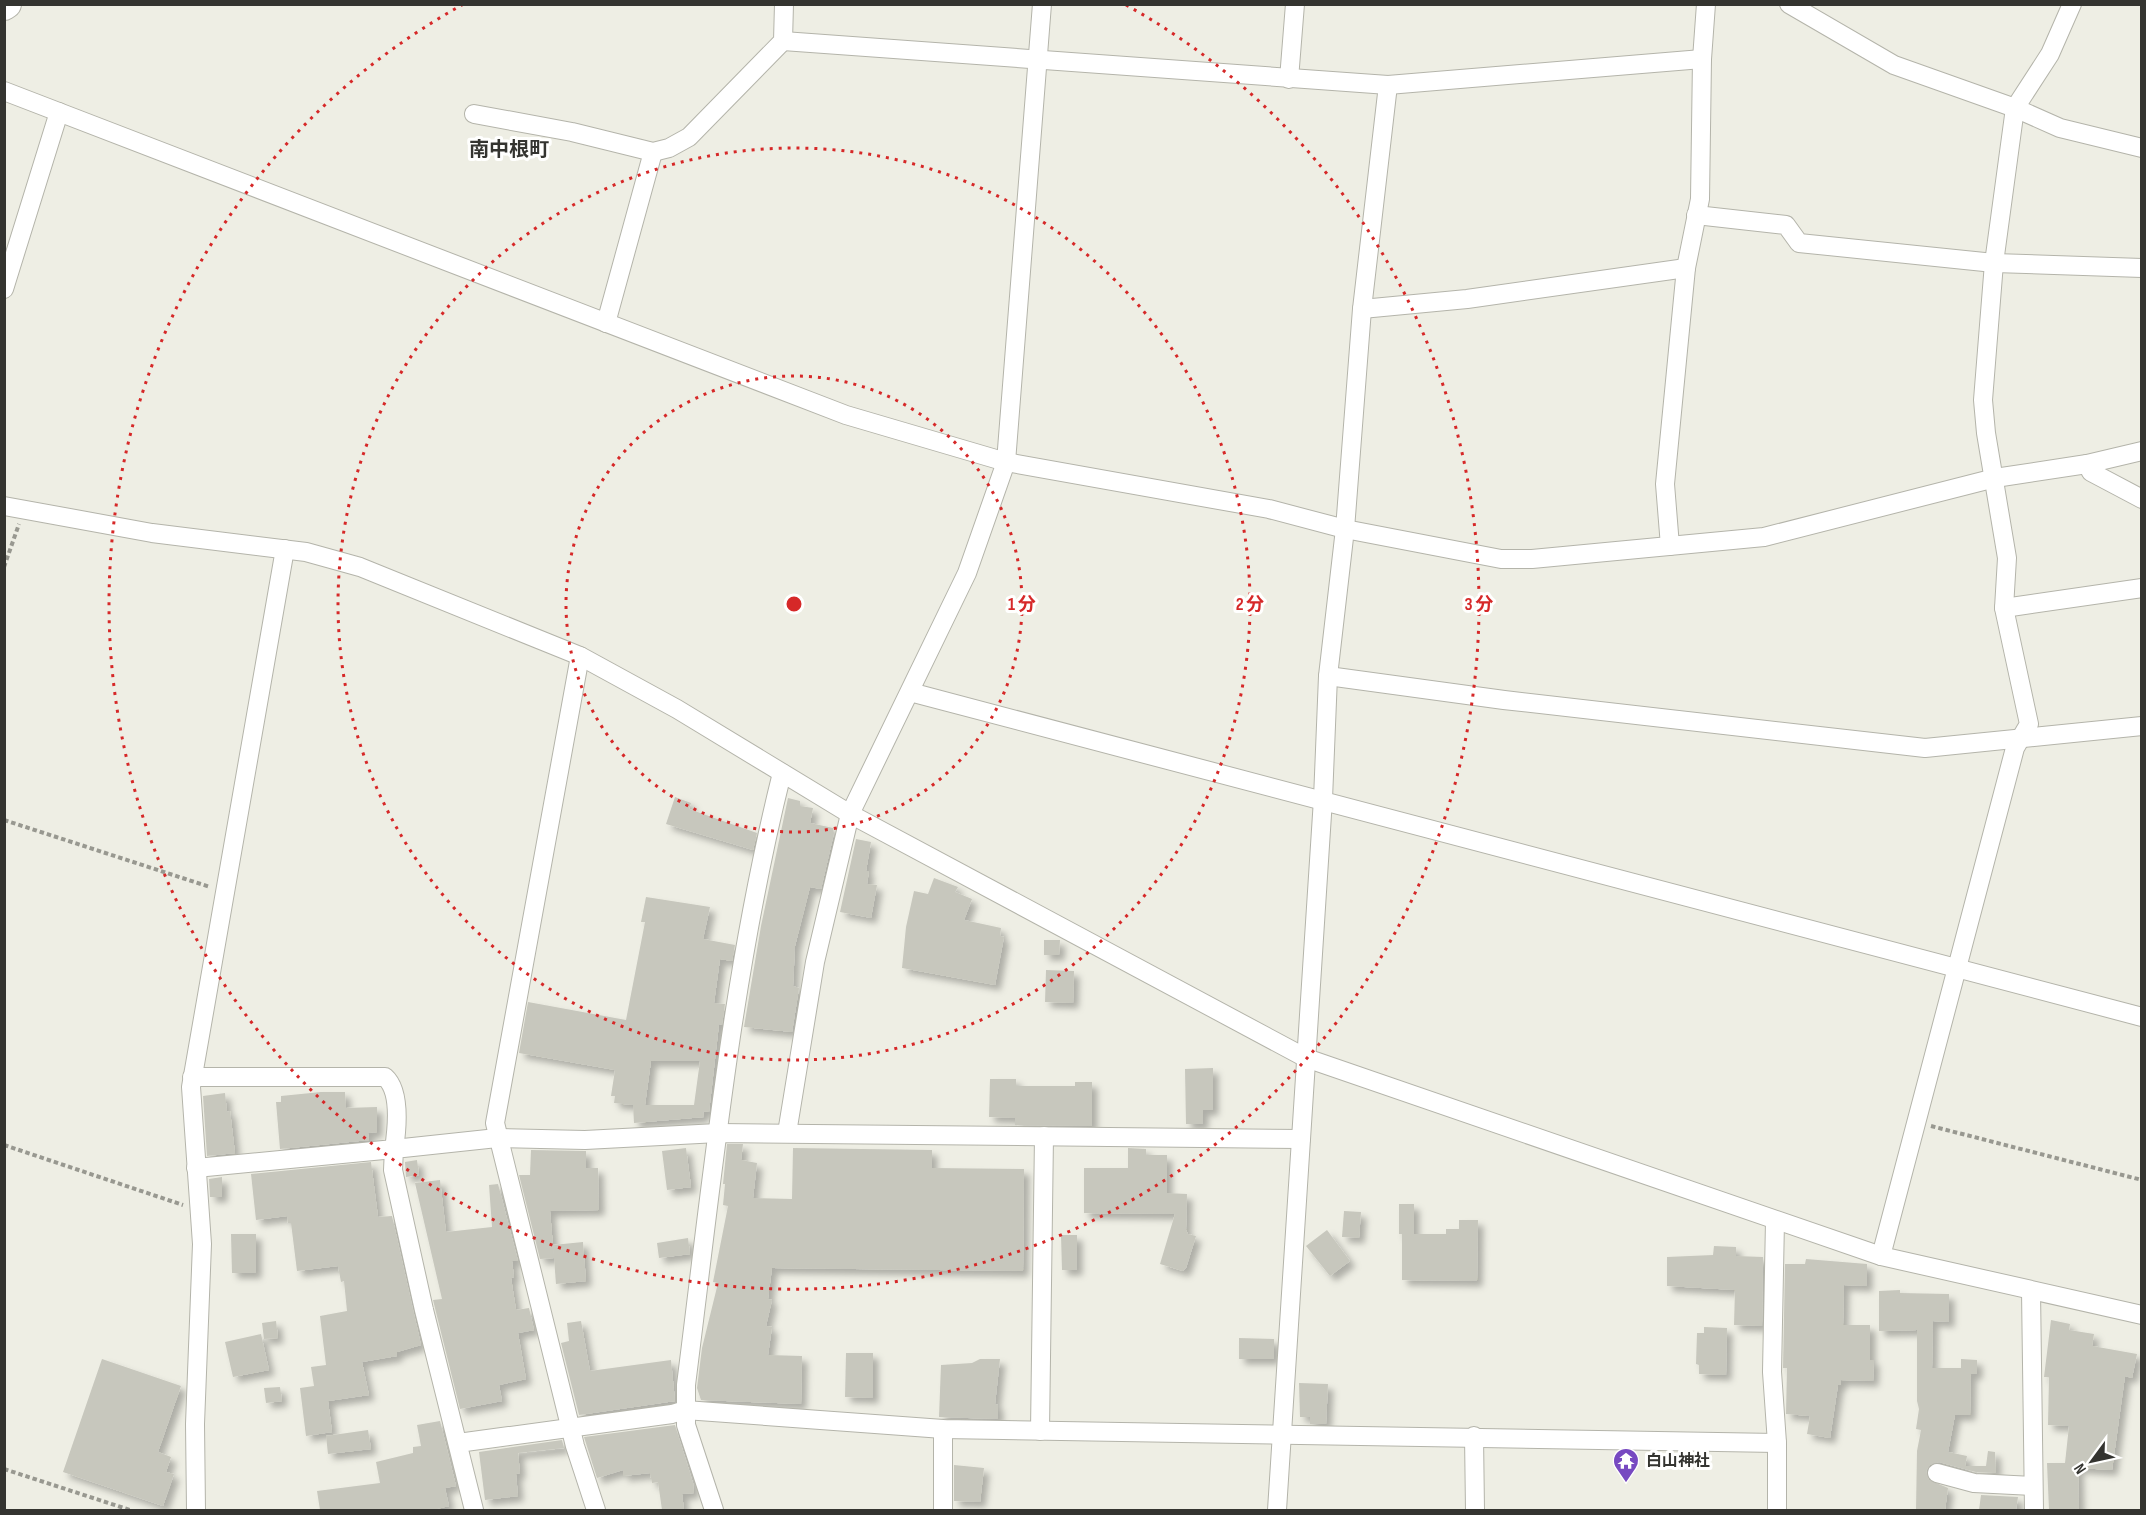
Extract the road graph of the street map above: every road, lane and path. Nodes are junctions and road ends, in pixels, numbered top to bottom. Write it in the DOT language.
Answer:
graph roads {
  1 [pos="784,4"];
  2 [pos="1042,4"];
  3 [pos="1295,4"];
  4 [pos="1789,4"];
  5 [pos="2072,4"];
  6 [pos="1712,6"];
  7 [pos="783,40"];
  8 [pos="1702,59"];
  9 [pos="1038,60"];
  10 [pos="1289,79"];
  11 [pos="1388,85"];
  12 [pos="4,92"];
  13 [pos="2015,108"];
  14 [pos="59,112"];
  15 [pos="474,114"];
  16 [pos="2142,148"];
  17 [pos="653,152"];
  18 [pos="1696,215"];
  19 [pos="1994,262"];
  20 [pos="1686,268"];
  21 [pos="2142,268"];
  22 [pos="6,281"];
  23 [pos="1362,309"];
  24 [pos="606,323"];
  25 [pos="2142,451"];
  26 [pos="1006,462"];
  27 [pos="2087,464"];
  28 [pos="1995,478"];
  29 [pos="2142,499"];
  30 [pos="4,506"];
  31 [pos="23,509"];
  32 [pos="1345,528"];
  33 [pos="1670,546"];
  34 [pos="285,549"];
  35 [pos="4,567"];
  36 [pos="2142,588"];
  37 [pos="2004,608"];
  38 [pos="580,656"];
  39 [pos="1328,676"];
  40 [pos="910,692"];
  41 [pos="2142,726"];
  42 [pos="2020,740"];
  43 [pos="782,773"];
  44 [pos="1323,799"];
  45 [pos="850,814"];
  46 [pos="4,820"];
  47 [pos="225,892"];
  48 [pos="1956,969"];
  49 [pos="2142,1017"];
  50 [pos="1306,1058"];
  51 [pos="192,1077"];
  52 [pos="1916,1122"];
  53 [pos="718,1133"];
  54 [pos="787,1133"];
  55 [pos="1044,1136"];
  56 [pos="497,1138"];
  57 [pos="1301,1138"];
  58 [pos="4,1145"];
  59 [pos="394,1149"];
  60 [pos="196,1168"];
  61 [pos="2142,1180"];
  62 [pos="200,1211"];
  63 [pos="1775,1221"];
  64 [pos="1881,1256"];
  65 [pos="2031,1291"];
  66 [pos="2142,1315"];
  67 [pos="685,1410"];
  68 [pos="571,1429"];
  69 [pos="943,1429"];
  70 [pos="1040,1431"];
  71 [pos="1281,1436"];
  72 [pos="1474,1436"];
  73 [pos="458,1443"];
  74 [pos="1778,1443"];
  75 [pos="4,1469"];
  76 [pos="1937,1473"];
  77 [pos="2033,1486"];
  78 [pos="130,1510"];
  79 [pos="196,1510"];
  80 [pos="474,1510"];
  81 [pos="597,1510"];
  82 [pos="714,1510"];
  83 [pos="943,1510"];
  84 [pos="1277,1510"];
  85 [pos="1475,1510"];
  86 [pos="1777,1510"];
  87 [pos="2034,1510"];
  1 -- 7 [label="street"];
  2 -- 9 [label="street"];
  3 -- 10 [label="street"];
  4 -- 13 [label="street"];
  5 -- 13 [label="street"];
  6 -- 8 [label="street"];
  7 -- 9 [label="street"];
  7 -- 17 [label="street"];
  8 -- 11 [label="street"];
  8 -- 18 [label="street"];
  9 -- 10 [label="street"];
  9 -- 26 [label="street"];
  10 -- 11 [label="street"];
  11 -- 23 [label="street"];
  12 -- 14 [label="street"];
  13 -- 16 [label="street"];
  13 -- 19 [label="street"];
  14 -- 22 [label="street"];
  14 -- 24 [label="street"];
  15 -- 17 [label="street"];
  17 -- 24 [label="street"];
  18 -- 19 [label="street"];
  18 -- 20 [label="street"];
  19 -- 21 [label="street"];
  19 -- 28 [label="street"];
  20 -- 23 [label="street"];
  20 -- 33 [label="street"];
  23 -- 32 [label="street"];
  24 -- 26 [label="street"];
  25 -- 27 [label="street"];
  26 -- 32 [label="street"];
  26 -- 40 [label="street"];
  27 -- 28 [label="street"];
  27 -- 29 [label="street"];
  28 -- 33 [label="street"];
  28 -- 37 [label="street"];
  30 -- 31 [label="street"];
  31 -- 34 [label="street"];
  31 -- 35 [label="path"];
  32 -- 33 [label="street"];
  32 -- 39 [label="street"];
  34 -- 38 [label="street"];
  34 -- 47 [label="street"];
  36 -- 37 [label="street"];
  37 -- 42 [label="street"];
  38 -- 43 [label="street"];
  38 -- 56 [label="street"];
  39 -- 42 [label="street"];
  39 -- 44 [label="street"];
  40 -- 44 [label="street"];
  40 -- 45 [label="street"];
  41 -- 42 [label="street"];
  42 -- 48 [label="street"];
  43 -- 45 [label="street"];
  43 -- 53 [label="street"];
  44 -- 48 [label="street"];
  44 -- 50 [label="street"];
  45 -- 50 [label="street"];
  45 -- 54 [label="street"];
  46 -- 47 [label="path"];
  47 -- 51 [label="street"];
  48 -- 49 [label="street"];
  48 -- 52 [label="street"];
  50 -- 57 [label="street"];
  50 -- 63 [label="street"];
  51 -- 59 [label="street"];
  51 -- 60 [label="street"];
  52 -- 61 [label="path"];
  52 -- 64 [label="street"];
  53 -- 54 [label="street"];
  53 -- 56 [label="street"];
  53 -- 67 [label="street"];
  54 -- 55 [label="street"];
  55 -- 57 [label="street"];
  55 -- 70 [label="street"];
  56 -- 59 [label="street"];
  56 -- 68 [label="street"];
  57 -- 71 [label="street"];
  58 -- 62 [label="path"];
  59 -- 60 [label="street"];
  59 -- 73 [label="street"];
  60 -- 62 [label="street"];
  62 -- 79 [label="street"];
  63 -- 64 [label="street"];
  63 -- 74 [label="street"];
  64 -- 65 [label="street"];
  65 -- 66 [label="street"];
  65 -- 77 [label="street"];
  67 -- 68 [label="street"];
  67 -- 69 [label="street"];
  67 -- 82 [label="street"];
  68 -- 73 [label="street"];
  68 -- 81 [label="street"];
  69 -- 70 [label="street"];
  69 -- 83 [label="street"];
  70 -- 71 [label="street"];
  71 -- 72 [label="street"];
  71 -- 84 [label="street"];
  72 -- 74 [label="street"];
  72 -- 85 [label="street"];
  73 -- 80 [label="street"];
  74 -- 86 [label="street"];
  75 -- 78 [label="path"];
  76 -- 77 [label="street"];
  77 -- 87 [label="street"];
}
